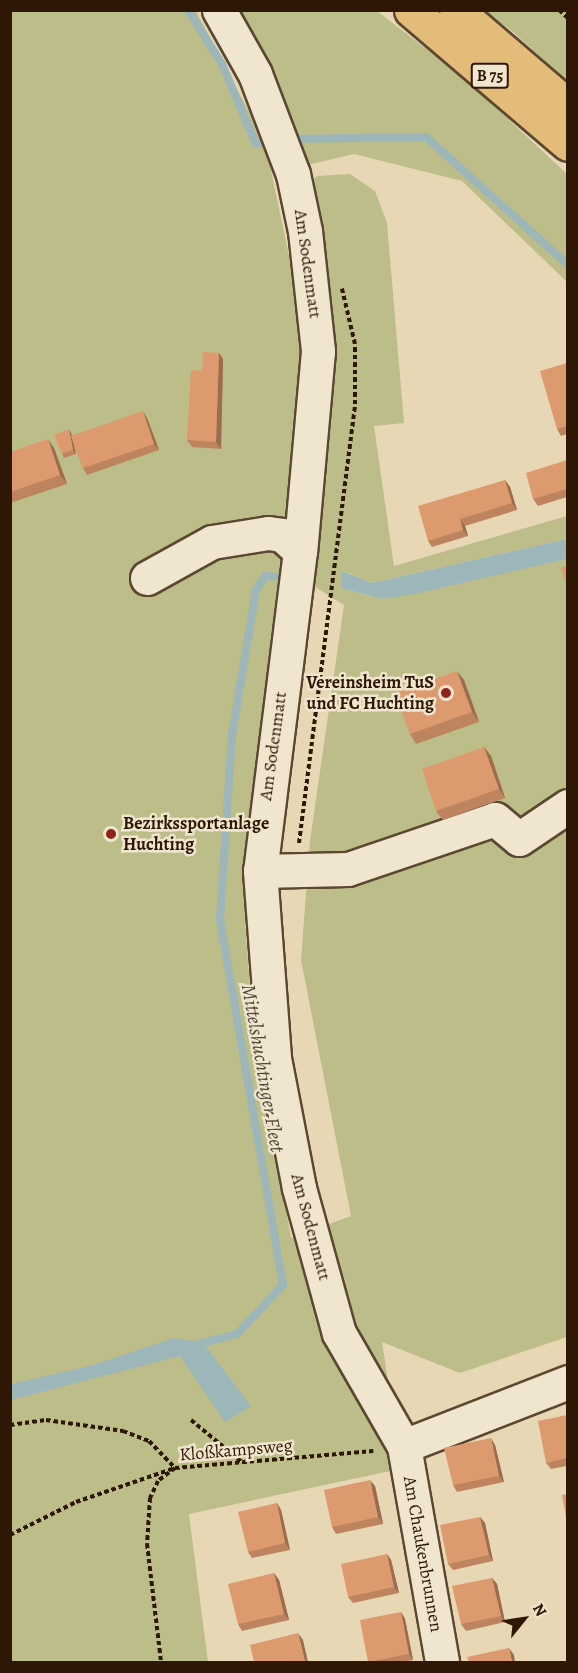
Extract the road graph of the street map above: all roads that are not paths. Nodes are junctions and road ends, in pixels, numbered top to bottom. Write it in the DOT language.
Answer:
graph roads {
  1 [pos="219,10"];
  2 [pos="411,10"];
  3 [pos="456,10"];
  4 [pos="567,106"];
  5 [pos="567,144"];
  6 [pos="283,540"];
  7 [pos="147,578"];
  8 [pos="567,806"];
  9 [pos="260,871"];
  10 [pos="567,1382"];
  11 [pos="404,1446"];
  12 [pos="442,1662"];
  1 -- 6 [label="street, Am Sodenmatt"];
  2 -- 5 [label="highway, B 75"];
  3 -- 4 [label="highway, B 75"];
  6 -- 7 [label="street"];
  6 -- 9 [label="street, Am Sodenmatt"];
  8 -- 9 [label="street"];
  9 -- 11 [label="street, Am Sodenmatt"];
  10 -- 11 [label="street"];
  11 -- 12 [label="street, Am Chaukenbrunnen"];
}
